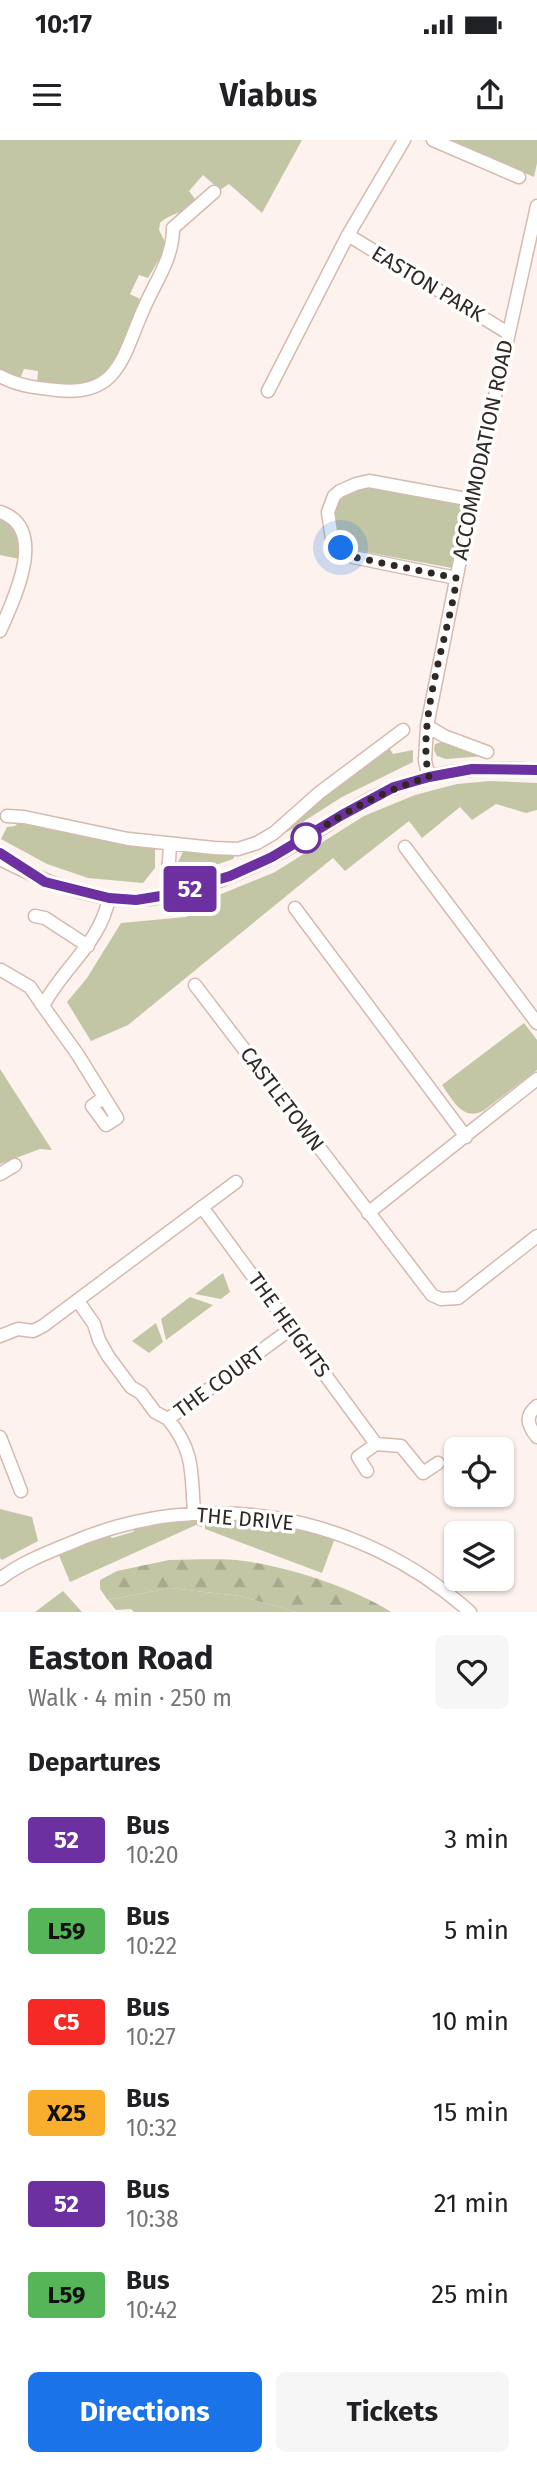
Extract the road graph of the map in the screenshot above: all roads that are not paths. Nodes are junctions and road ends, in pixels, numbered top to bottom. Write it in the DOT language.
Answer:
graph roads {
  1 [pos="404,140"];
  2 [pos="433,140"];
  3 [pos="519,177"];
  4 [pos="214,192"];
  5 [pos="537,206"];
  6 [pos="348,235"];
  7 [pos="508,333"];
  8 [pos="0,376"];
  9 [pos="268,391"];
  10 [pos="472,500"];
  11 [pos="0,512"];
  12 [pos="456,578"];
  13 [pos="0,631"];
  14 [pos="427,726"];
  15 [pos="403,730"];
  16 [pos="487,752"];
  17 [pos="537,770"];
  18 [pos="429,777"];
  19 [pos="7,816"];
  20 [pos="170,844"];
  21 [pos="405,847"];
  22 [pos="0,853"];
  23 [pos="0,859"];
  24 [pos="45,882"];
  25 [pos="167,895"];
  26 [pos="109,898"];
  27 [pos="295,908"];
  28 [pos="35,916"];
  29 [pos="88,946"];
  30 [pos="1,970"];
  31 [pos="195,985"];
  32 [pos="43,1006"];
  33 [pos="537,1023"];
  34 [pos="537,1079"];
  35 [pos="103,1098"];
  36 [pos="466,1137"];
  37 [pos="15,1165"];
  38 [pos="0,1174"];
  39 [pos="236,1182"];
  40 [pos="202,1207"];
  41 [pos="368,1213"];
  42 [pos="537,1236"];
  43 [pos="78,1301"];
  44 [pos="292,1328"];
  45 [pos="0,1336"];
  46 [pos="537,1406"];
  47 [pos="168,1419"];
  48 [pos="0,1437"];
  49 [pos="537,1437"];
  50 [pos="376,1444"];
  51 [pos="438,1463"];
  52 [pos="367,1471"];
  53 [pos="21,1491"];
  54 [pos="194,1512"];
  55 [pos="2,1573"];
  56 [pos="470,1612"];
  1 -- 6 [label="street, EASTON PARK"];
  2 -- 3 [label="street"];
  4 -- 8 [label="street"];
  5 -- 7 [label="street, ACCOMMODATION ROAD"];
  6 -- 7 [label="street, EASTON PARK"];
  6 -- 9 [label="street, EASTON PARK"];
  7 -- 10 [label="street, ACCOMMODATION ROAD"];
  10 -- 12 [label="street, ACCOMMODATION ROAD"];
  10 -- 12 [label="street"];
  11 -- 13 [label="street"];
  12 -- 14 [label="street, ACCOMMODATION ROAD"];
  14 -- 16 [label="street"];
  14 -- 18 [label="street, ACCOMMODATION ROAD"];
  15 -- 20 [label="street"];
  17 -- 18 [label="street"];
  18 -- 25 [label="street"];
  19 -- 20 [label="street"];
  20 -- 25 [label="street"];
  21 -- 33 [label="street"];
  22 -- 24 [label="street"];
  23 -- 24 [label="street"];
  24 -- 26 [label="street"];
  25 -- 26 [label="street"];
  26 -- 29 [label="street"];
  27 -- 36 [label="street"];
  28 -- 29 [label="street"];
  29 -- 32 [label="street"];
  30 -- 32 [label="street"];
  31 -- 41 [label="street, CASTLETOWN"];
  32 -- 35 [label="street"];
  34 -- 36 [label="street"];
  36 -- 41 [label="street"];
  37 -- 38 [label="street"];
  39 -- 40 [label="street"];
  40 -- 43 [label="street"];
  40 -- 44 [label="street, THE HEIGHTS"];
  41 -- 42 [label="street, CASTLETOWN"];
  43 -- 45 [label="street"];
  43 -- 47 [label="street, THE COURT"];
  44 -- 47 [label="street, THE COURT"];
  44 -- 50 [label="street, THE HEIGHTS"];
  46 -- 49 [label="street"];
  47 -- 54 [label="street"];
  48 -- 53 [label="street"];
  50 -- 51 [label="street"];
  50 -- 52 [label="street"];
  54 -- 55 [label="street, THE DRIVE"];
  54 -- 56 [label="street, THE DRIVE"];
}
